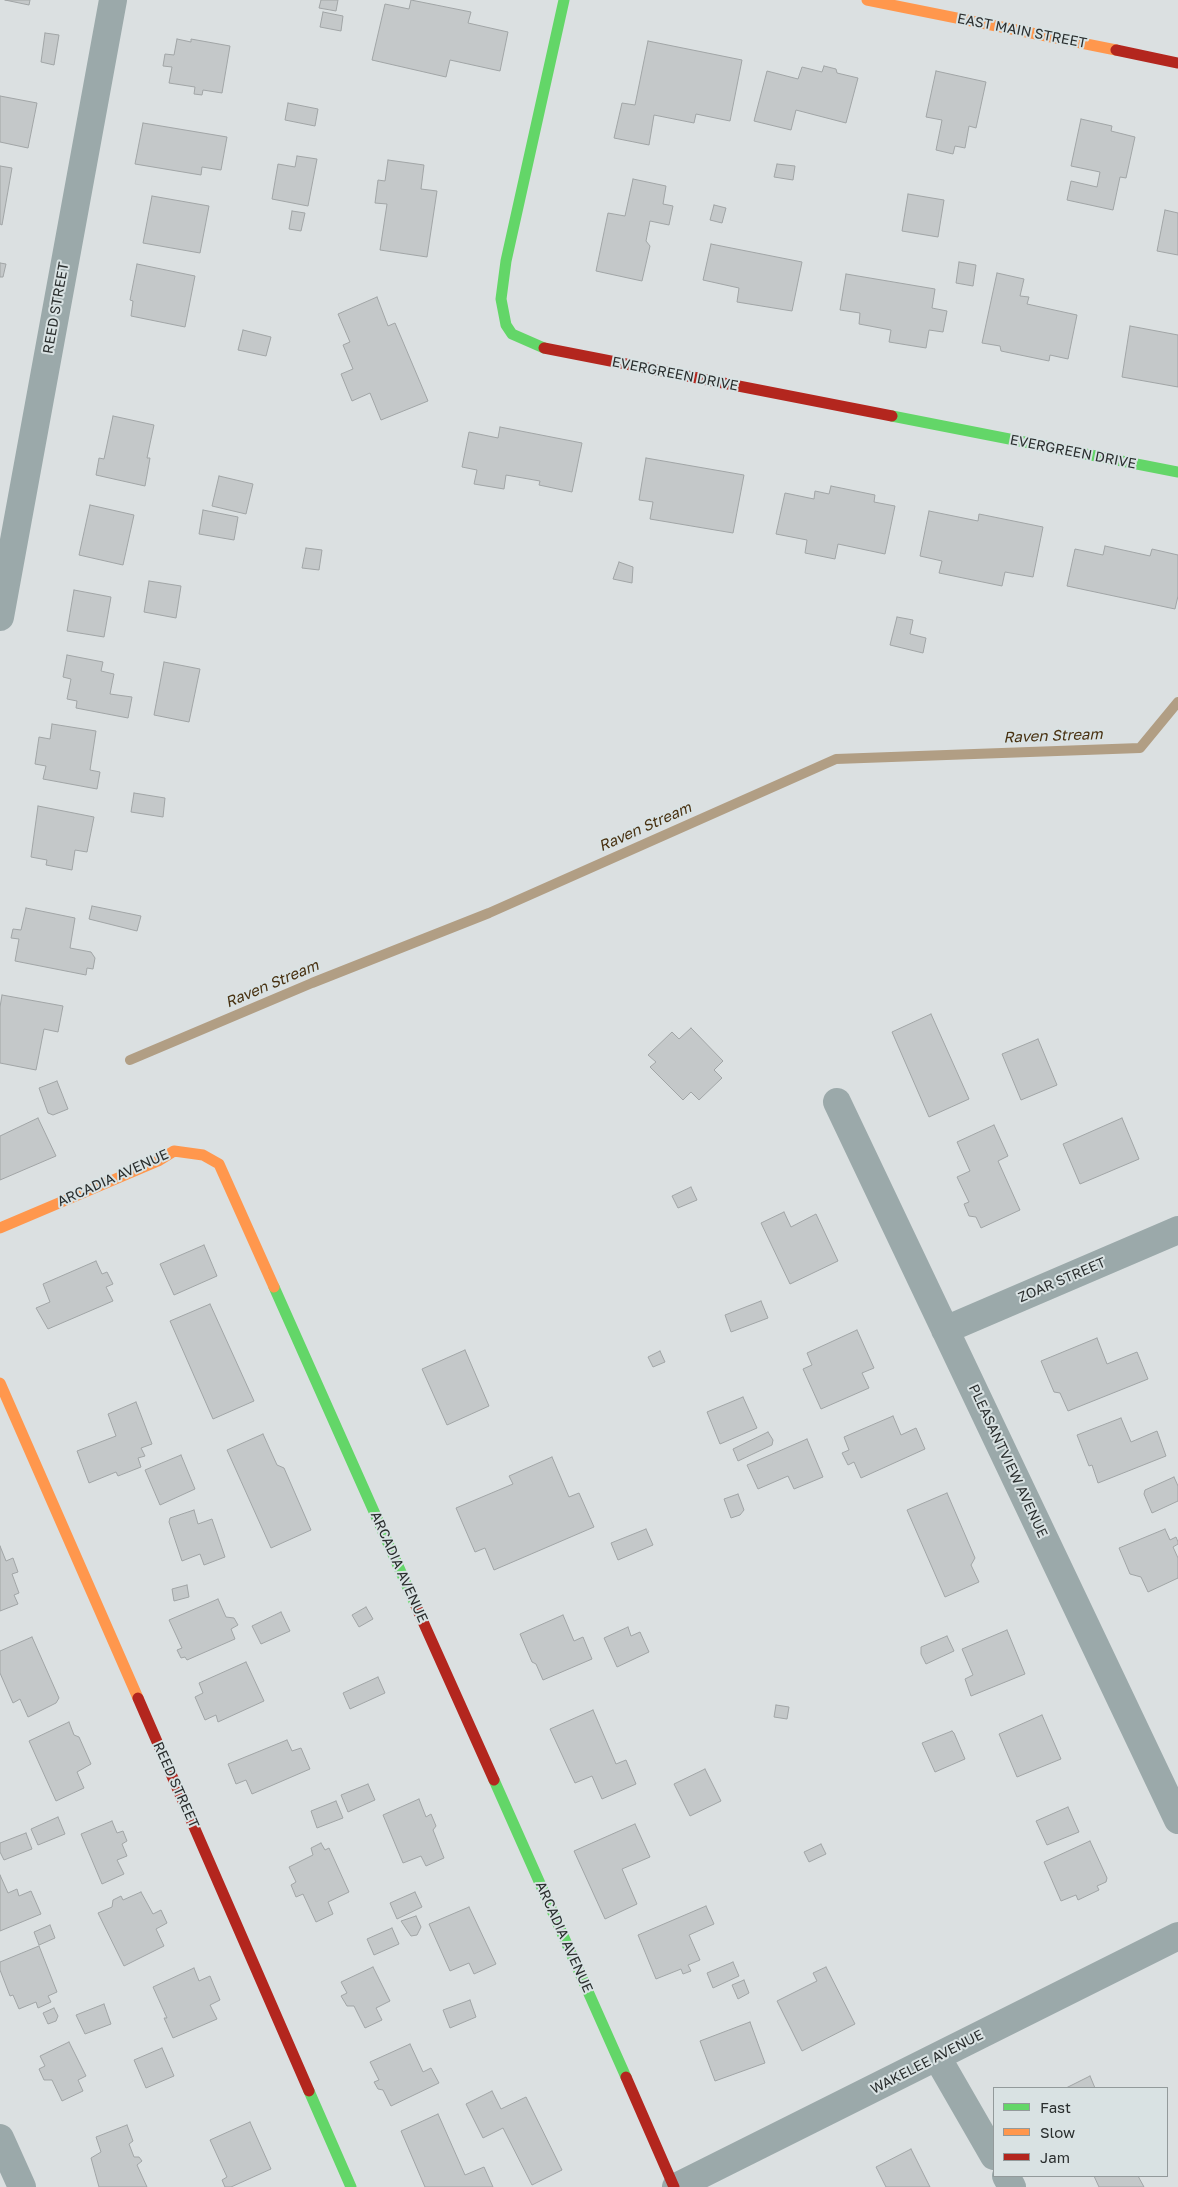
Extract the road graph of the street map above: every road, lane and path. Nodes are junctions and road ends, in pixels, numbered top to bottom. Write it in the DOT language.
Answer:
graph roads {
  1 [pos="113,0"];
  2 [pos="564,0"];
  3 [pos="867,0"];
  4 [pos="1178,63"];
  5 [pos="1178,472"];
  6 [pos="0,616"];
  7 [pos="837,1102"];
  8 [pos="0,1228"];
  9 [pos="1178,1230"];
  10 [pos="945,1330"];
  11 [pos="0,1383"];
  12 [pos="1178,1820"];
  13 [pos="1178,1936"];
  14 [pos="937,2057"];
  15 [pos="0,2138"];
  16 [pos="993,2154"];
  17 [pos="22,2187"];
  18 [pos="351,2187"];
  19 [pos="675,2187"];
  1 -- 6 [label="street, REED STREET"];
  2 -- 5 [label="street, EVERGREEN DRIVE"];
  3 -- 4 [label="street, EAST MAIN STREET"];
  7 -- 10 [label="street, PLEASANTVIEW AVENUE"];
  8 -- 19 [label="street, ARCADIA AVENUE"];
  9 -- 10 [label="street, ZOAR STREET"];
  10 -- 12 [label="street, PLEASANTVIEW AVENUE"];
  11 -- 18 [label="street, REED STREET"];
  13 -- 14 [label="street, WAKELEE AVENUE"];
  14 -- 16 [label="street"];
  14 -- 19 [label="street, WAKELEE AVENUE"];
  15 -- 17 [label="street"];
}
